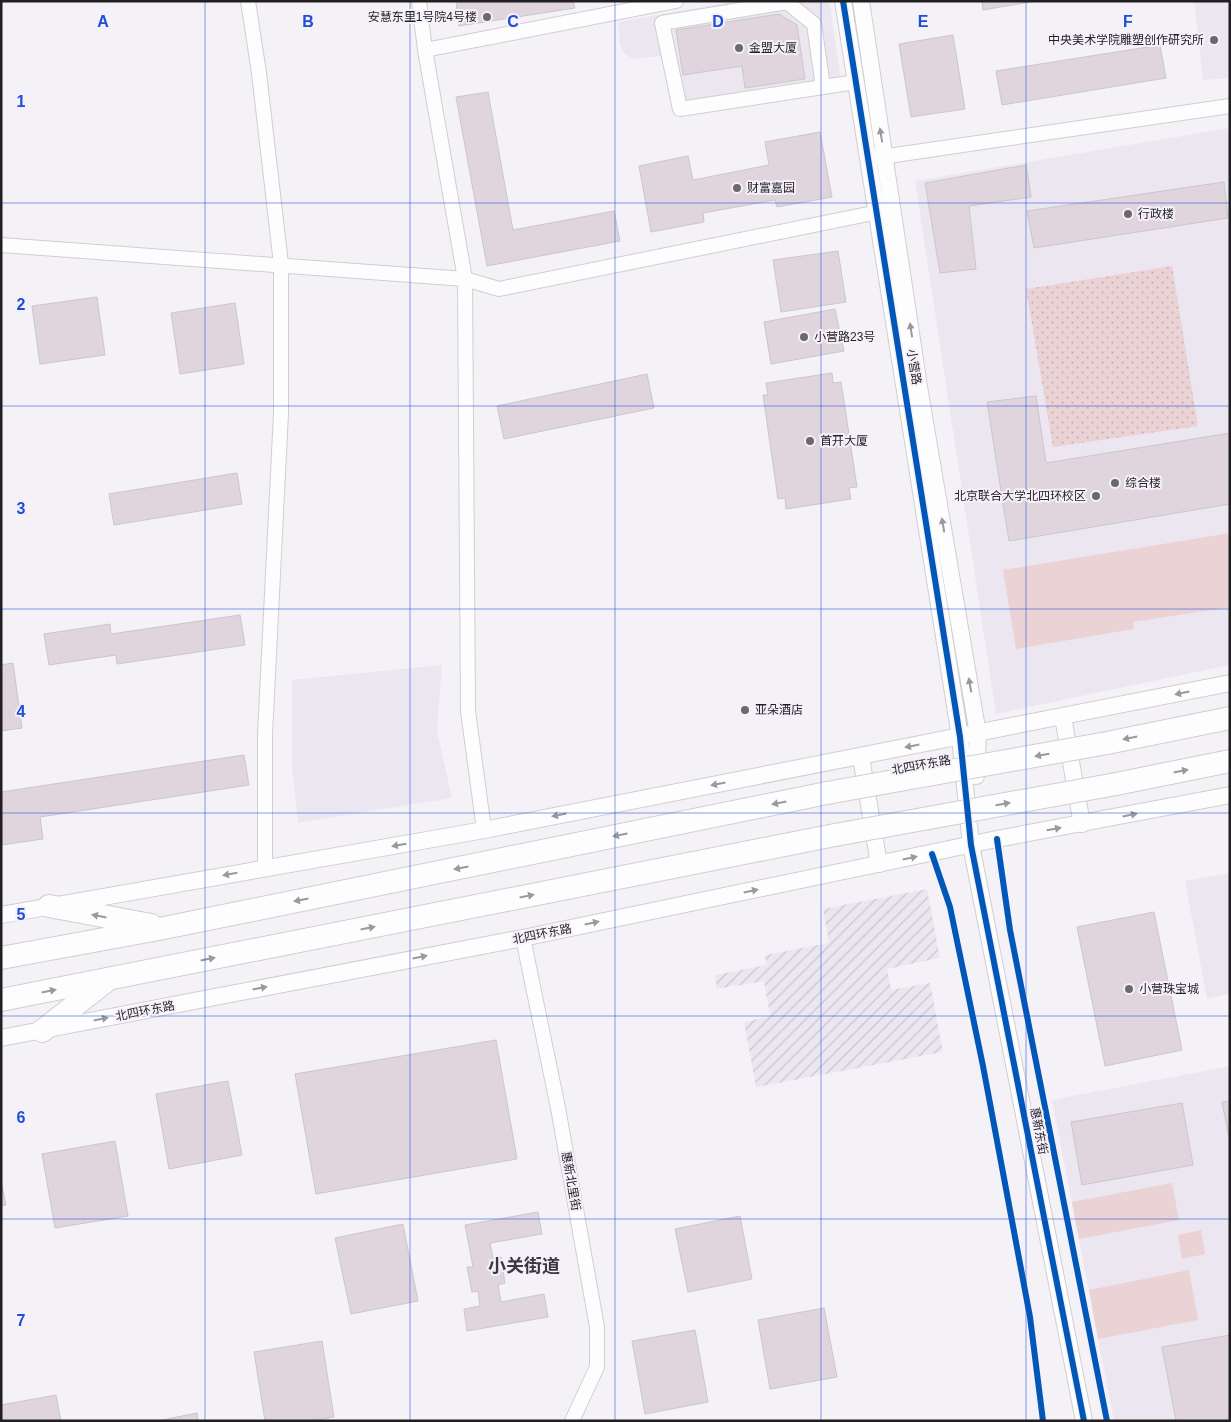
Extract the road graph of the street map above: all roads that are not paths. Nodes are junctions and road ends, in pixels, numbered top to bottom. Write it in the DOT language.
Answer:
graph roads {
  1 [pos="248,1"];
  2 [pos="419,1"];
  3 [pos="676,1"];
  4 [pos="844,1"];
  5 [pos="861,1"];
  6 [pos="425,50"];
  7 [pos="856,82"];
  8 [pos="823,87"];
  9 [pos="1230,106"];
  10 [pos="877,158"];
  11 [pos="890,192"];
  12 [pos="878,212"];
  13 [pos="1,245"];
  14 [pos="281,264"];
  15 [pos="465,278"];
  16 [pos="1230,683"];
  17 [pos="1063,717"];
  18 [pos="1230,718"];
  19 [pos="978,734"];
  20 [pos="960,737"];
  21 [pos="861,757"];
  22 [pos="1230,761"];
  23 [pos="1230,795"];
  24 [pos="1082,824"];
  25 [pos="484,830"];
  26 [pos="972,845"];
  27 [pos="879,864"];
  28 [pos="265,868"];
  29 [pos="48,906"];
  30 [pos="1,916"];
  31 [pos="164,928"];
  32 [pos="523,938"];
  33 [pos="1,958"];
  34 [pos="108,979"];
  35 [pos="1,1000"];
  36 [pos="42,1030"];
  37 [pos="1,1038"];
  38 [pos="572,1421"];
  39 [pos="1084,1421"];
  1 -- 14 [label="street"];
  2 -- 6 [label="street"];
  3 -- 6 [label="street"];
  4 -- 7 [label="street, 小营路"];
  10 -- 5 [label="street, 小营路, one-way"];
  6 -- 15 [label="street"];
  7 -- 8 [label="street"];
  7 -- 10 [label="street, 小营路"];
  8 -- 8 [label="street"];
  9 -- 10 [label="street"];
  10 -- 11 [label="street, 小营路"];
  10 -- 12 [label="street, 小营路"];
  11 -- 12 [label="street"];
  19 -- 11 [label="street, 小营路, one-way"];
  12 -- 15 [label="street"];
  12 -- 20 [label="street, 小营路"];
  13 -- 14 [label="street"];
  14 -- 15 [label="street"];
  14 -- 28 [label="street"];
  15 -- 25 [label="street"];
  16 -- 17 [label="street, 北四环东路, one-way"];
  17 -- 19 [label="street, 北四环东路"];
  17 -- 24 [label="street"];
  18 -- 31 [label="highway, 北四环东路, one-way, bridge"];
  19 -- 20 [label="street, 北四环东路"];
  19 -- 26 [label="street, 小营路"];
  20 -- 21 [label="street, 北四环东路, one-way"];
  20 -- 26 [label="street, 小营路"];
  21 -- 25 [label="street, 北四环东路, one-way"];
  21 -- 27 [label="street"];
  34 -- 22 [label="highway, one-way, bridge"];
  24 -- 23 [label="street, 北四环东路, one-way"];
  26 -- 24 [label="street, 北四环东路, one-way"];
  25 -- 28 [label="street, 北四环东路, one-way"];
  27 -- 26 [label="street, 北四环东路, one-way"];
  26 -- 39 [label="street, 惠新东街"];
  32 -- 27 [label="street, 北四环东路, one-way"];
  28 -- 29 [label="street, 北四环东路, one-way"];
  29 -- 30 [label="street, 北四环东路"];
  31 -- 29 [label="highway, one-way"];
  31 -- 33 [label="highway, 北四环东路"];
  36 -- 32 [label="street, 北四环东路, one-way"];
  32 -- 38 [label="street, 惠新北里街"];
  35 -- 34 [label="highway, one-way"];
  34 -- 36 [label="highway"];
  36 -- 37 [label="street, 北四环东路"];
}
